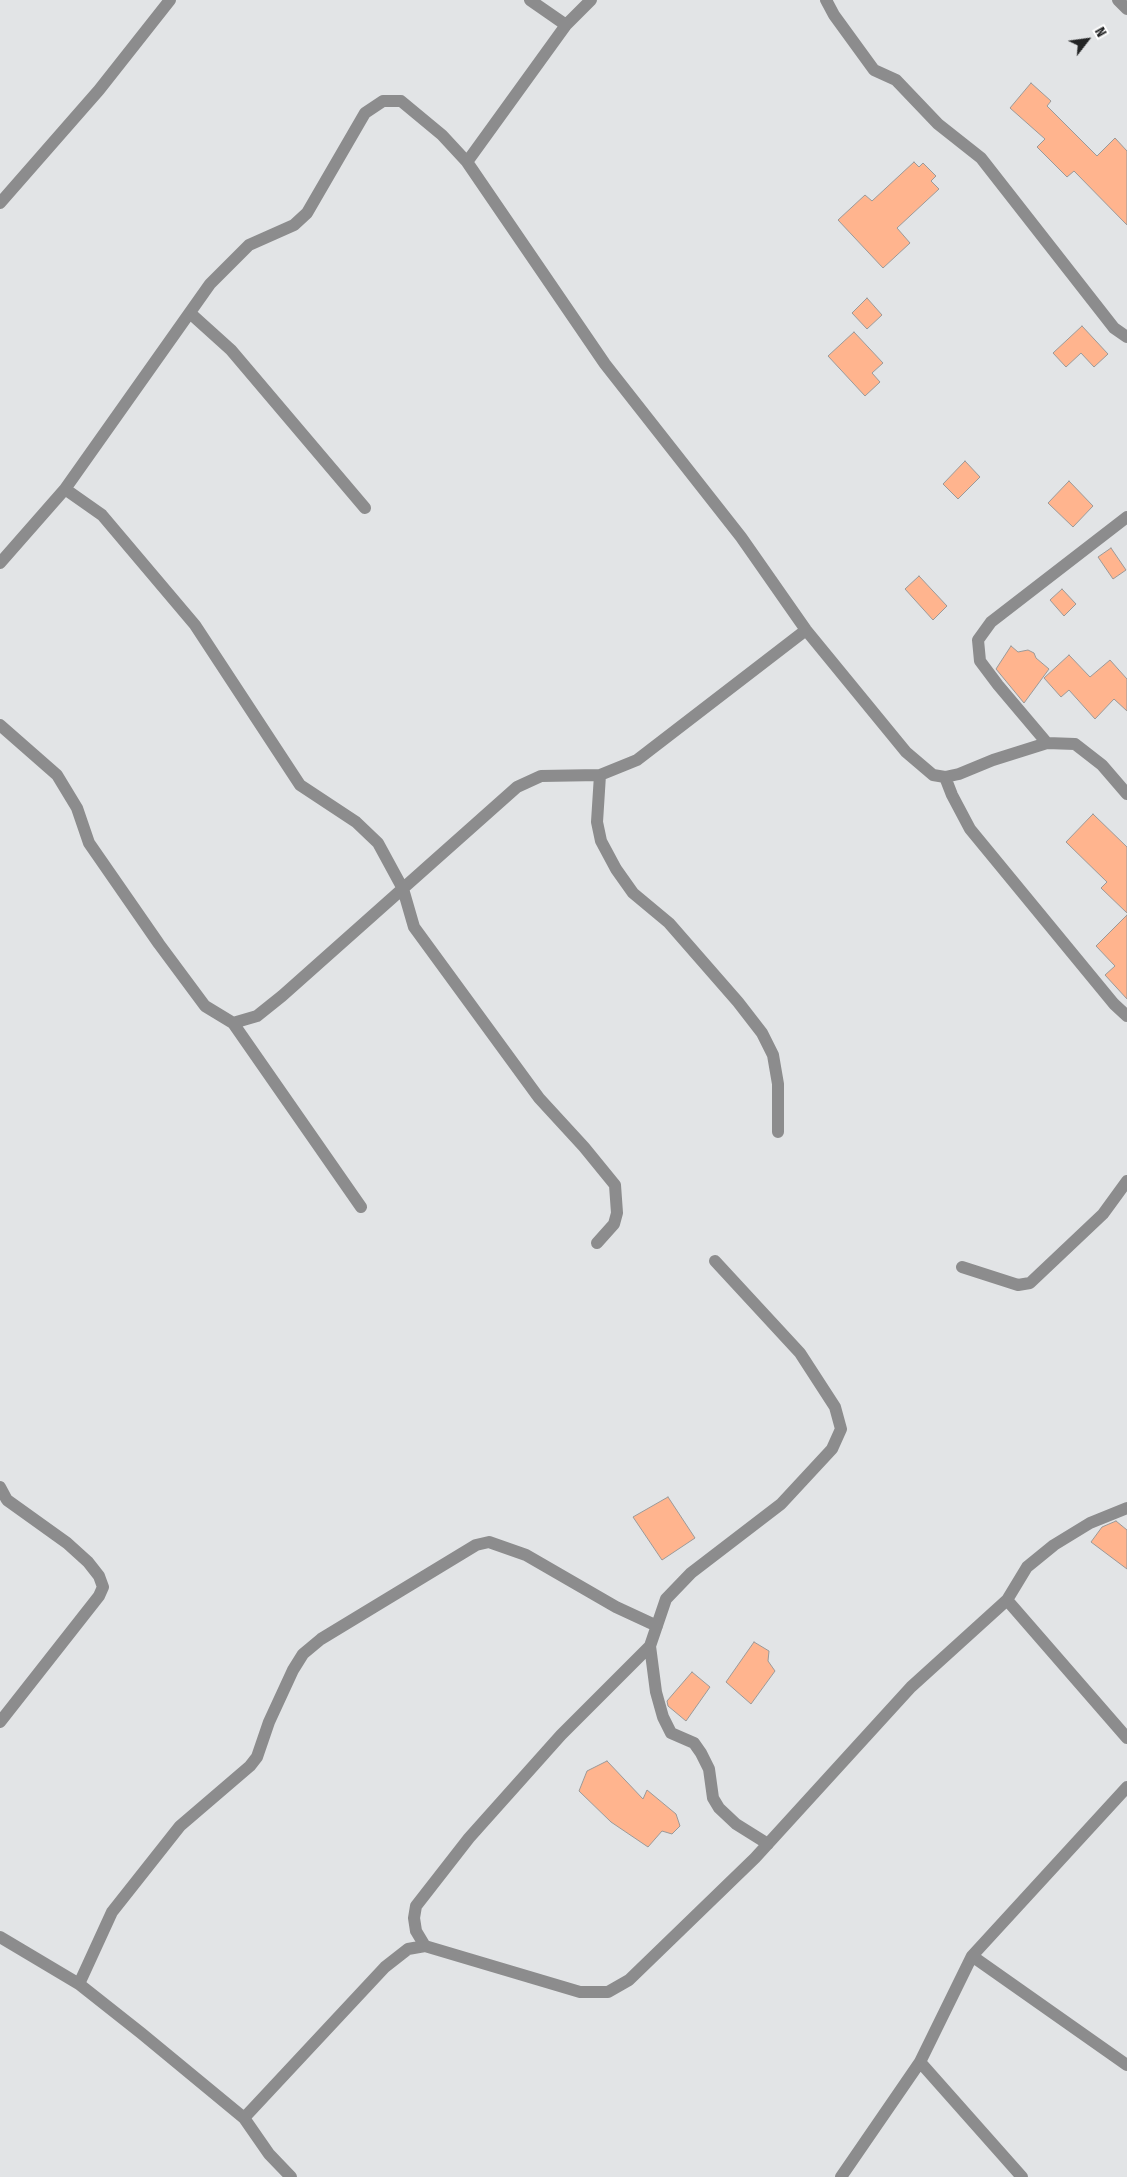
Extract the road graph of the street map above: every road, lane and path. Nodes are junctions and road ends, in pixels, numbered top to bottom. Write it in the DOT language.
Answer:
graph roads {
  1 [pos="170,0"];
  2 [pos="530,0"];
  3 [pos="590,0"];
  4 [pos="826,0"];
  5 [pos="1118,0"];
  6 [pos="1127,9"];
  7 [pos="566,25"];
  8 [pos="467,162"];
  9 [pos="0,203"];
  10 [pos="190,313"];
  11 [pos="1127,337"];
  12 [pos="65,489"];
  13 [pos="365,508"];
  14 [pos="1127,517"];
  15 [pos="0,563"];
  16 [pos="806,630"];
  17 [pos="0,725"];
  18 [pos="1047,743"];
  19 [pos="600,775"];
  20 [pos="945,777"];
  21 [pos="1127,794"];
  22 [pos="403,889"];
  23 [pos="1127,1016"];
  24 [pos="232,1023"];
  25 [pos="778,1132"];
  26 [pos="1127,1181"];
  27 [pos="361,1207"];
  28 [pos="597,1243"];
  29 [pos="715,1261"];
  30 [pos="962,1267"];
  31 [pos="0,1487"];
  32 [pos="1127,1508"];
  33 [pos="1007,1600"];
  34 [pos="657,1626"];
  35 [pos="650,1646"];
  36 [pos="0,1722"];
  37 [pos="1127,1738"];
  38 [pos="1127,1787"];
  39 [pos="768,1844"];
  40 [pos="0,1937"];
  41 [pos="425,1946"];
  42 [pos="972,1956"];
  43 [pos="78,1984"];
  44 [pos="920,2062"];
  45 [pos="1127,2065"];
  46 [pos="244,2118"];
  47 [pos="291,2177"];
  48 [pos="841,2177"];
  49 [pos="1022,2177"];
  1 -- 9 [label="street"];
  2 -- 7 [label="street"];
  3 -- 7 [label="street"];
  4 -- 11 [label="street"];
  5 -- 6 [label="street"];
  7 -- 8 [label="street"];
  8 -- 10 [label="street"];
  8 -- 16 [label="street"];
  10 -- 12 [label="street"];
  10 -- 13 [label="street"];
  12 -- 15 [label="street"];
  12 -- 22 [label="street"];
  14 -- 18 [label="street"];
  16 -- 19 [label="street"];
  16 -- 20 [label="street"];
  17 -- 24 [label="street"];
  18 -- 20 [label="street"];
  18 -- 21 [label="street"];
  19 -- 22 [label="street"];
  19 -- 25 [label="street"];
  20 -- 23 [label="street"];
  22 -- 24 [label="street"];
  22 -- 28 [label="street"];
  24 -- 27 [label="street"];
  26 -- 30 [label="street"];
  29 -- 34 [label="street"];
  31 -- 36 [label="street"];
  32 -- 33 [label="street"];
  33 -- 37 [label="street"];
  33 -- 39 [label="street"];
  34 -- 35 [label="street"];
  34 -- 43 [label="street"];
  35 -- 39 [label="street"];
  35 -- 41 [label="street"];
  38 -- 42 [label="street"];
  39 -- 41 [label="street"];
  40 -- 43 [label="street"];
  41 -- 46 [label="street"];
  42 -- 44 [label="street"];
  42 -- 45 [label="street"];
  43 -- 46 [label="street"];
  44 -- 48 [label="street"];
  44 -- 49 [label="street"];
  46 -- 47 [label="street"];
}
